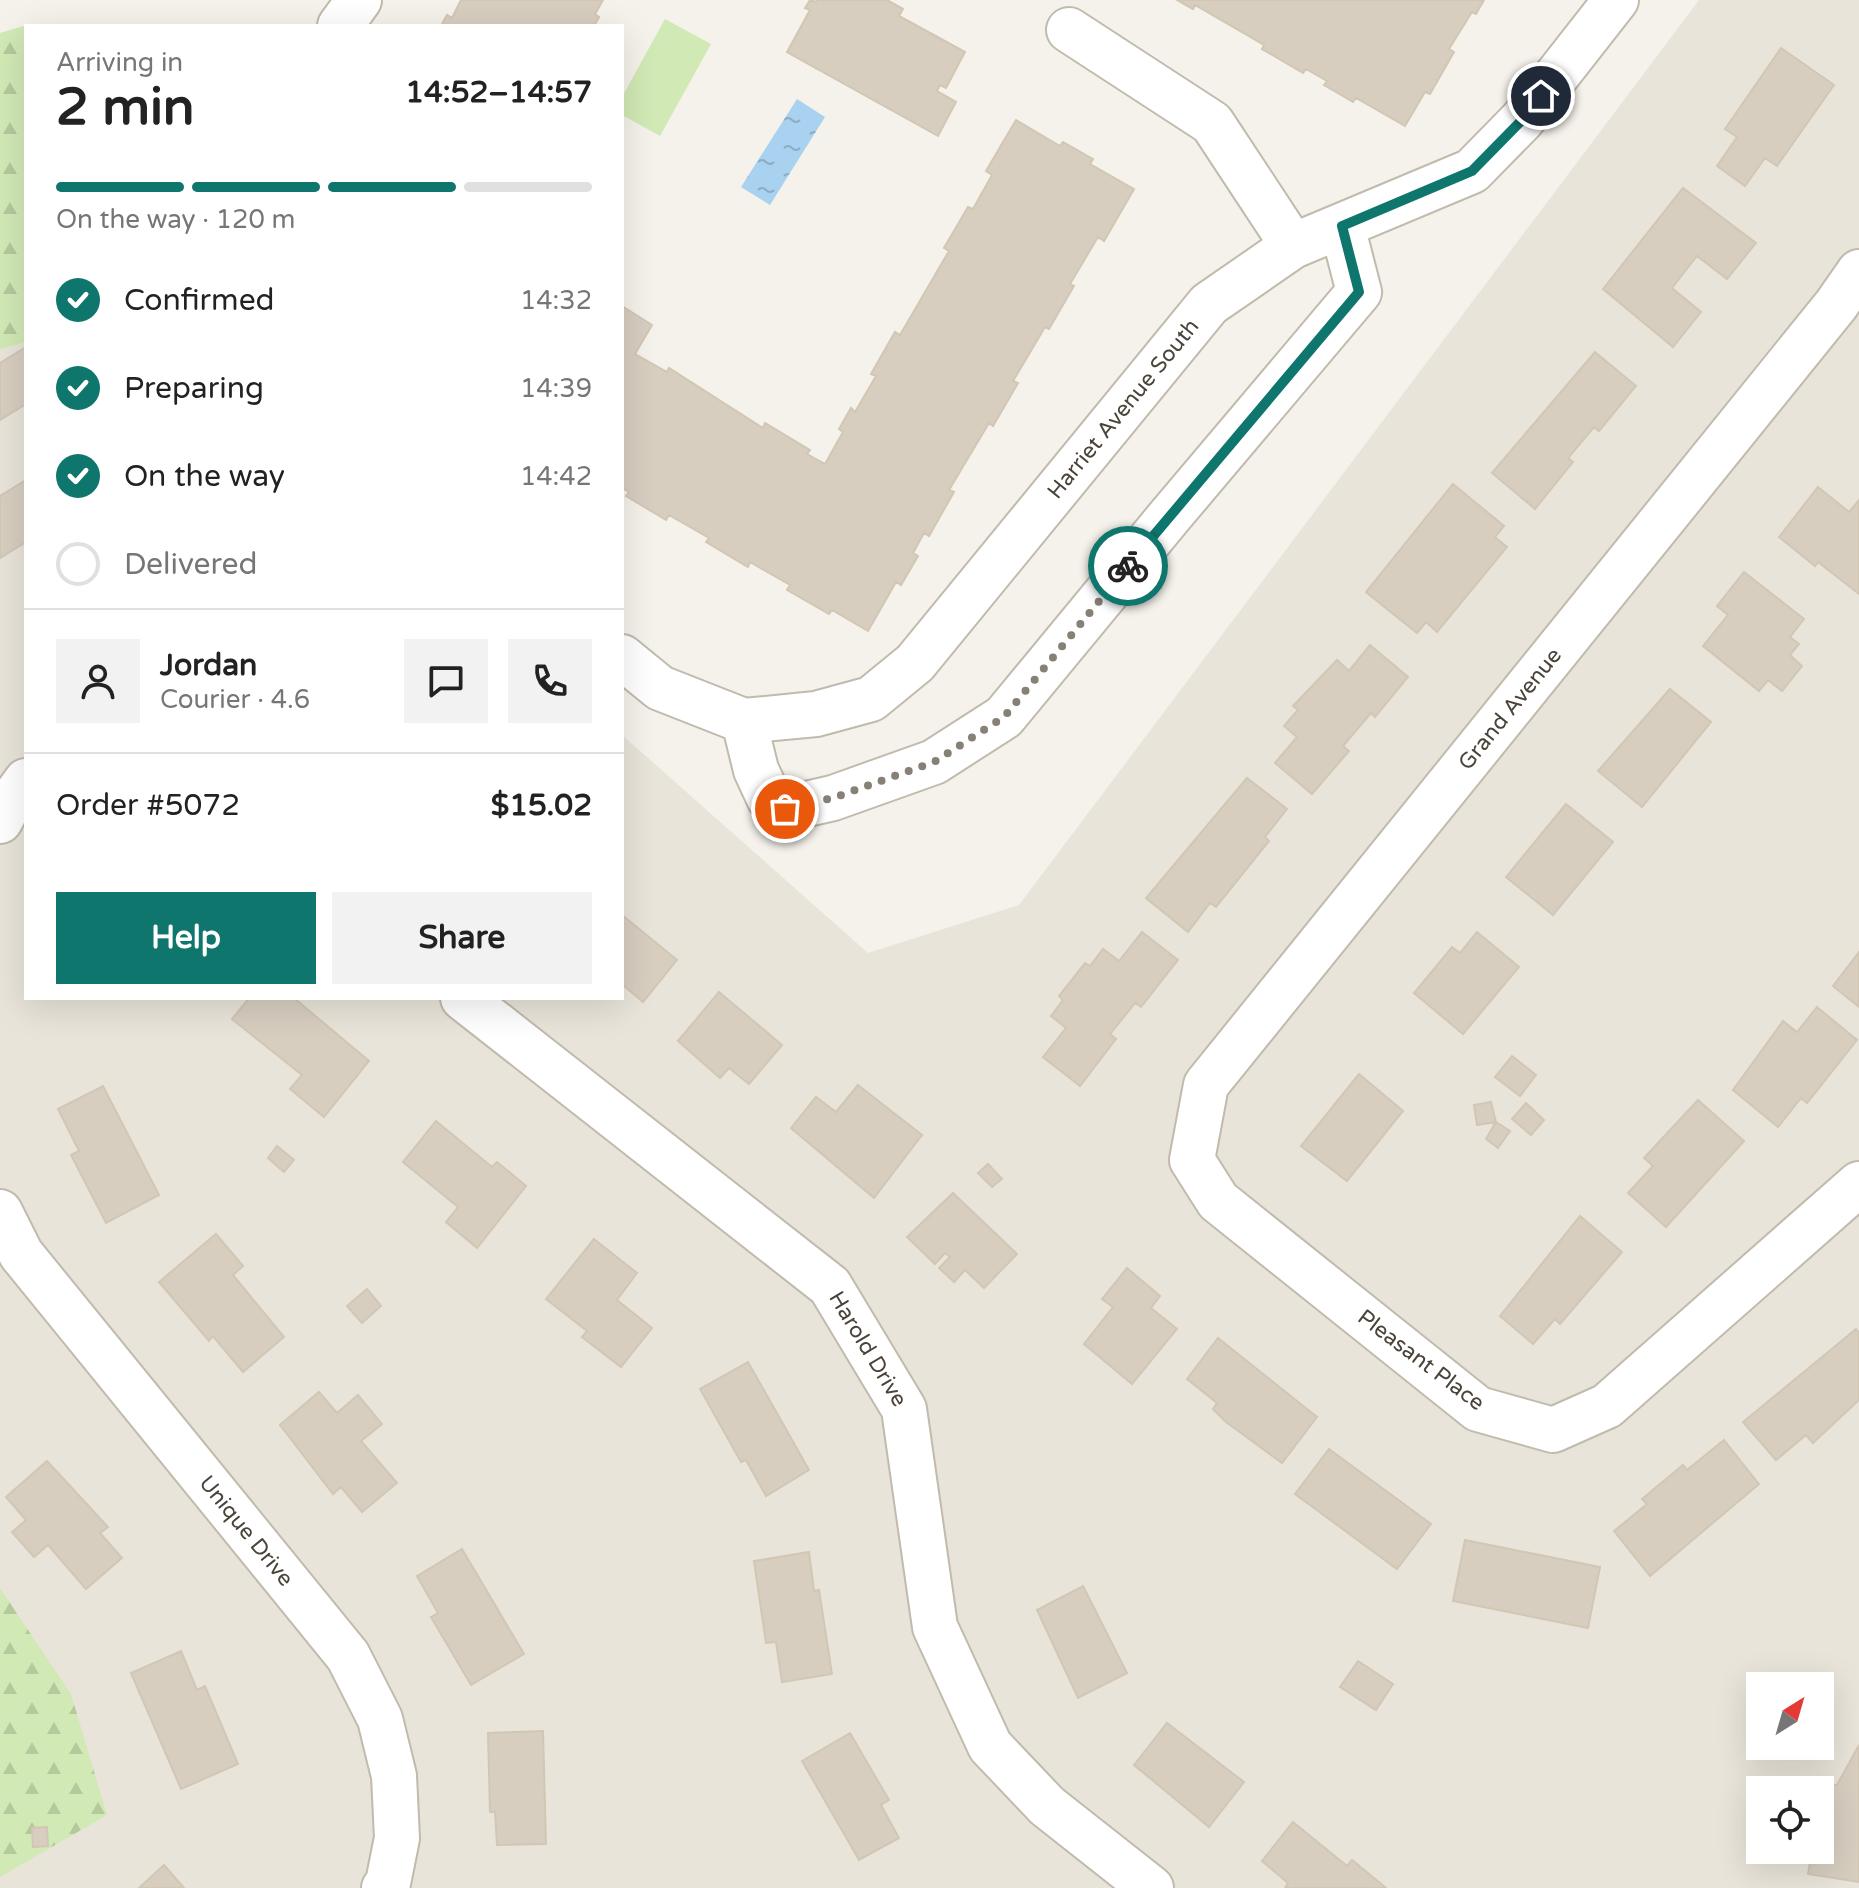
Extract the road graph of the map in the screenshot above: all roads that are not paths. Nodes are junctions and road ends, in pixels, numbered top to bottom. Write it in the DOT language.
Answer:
graph roads {
  1 [pos="359,0"];
  2 [pos="1616,0"];
  3 [pos="341,24"];
  4 [pos="1069,30"];
  5 [pos="1342,226"];
  6 [pos="1293,246"];
  7 [pos="1851,300"];
  8 [pos="624,659"];
  9 [pos="744,721"];
  10 [pos="24,784"];
  11 [pos="0,821"];
  12 [pos="466,1000"];
  13 [pos="1192,1160"];
  14 [pos="1859,1184"];
  15 [pos="0,1212"];
  16 [pos="384,1888"];
  17 [pos="1151,1888"];
  1 -- 3 [label="street"];
  2 -- 5 [label="street, Harriet Avenue South"];
  4 -- 6 [label="street"];
  5 -- 6 [label="street, Harriet Avenue South"];
  5 -- 9 [label="street"];
  6 -- 9 [label="street, Harriet Avenue South"];
  7 -- 13 [label="street, Grand Avenue"];
  8 -- 9 [label="street, Harriet Avenue South"];
  10 -- 11 [label="street"];
  12 -- 17 [label="street, Harold Drive"];
  13 -- 14 [label="street, Pleasant Place"];
  15 -- 16 [label="street, Unique Drive"];
}
